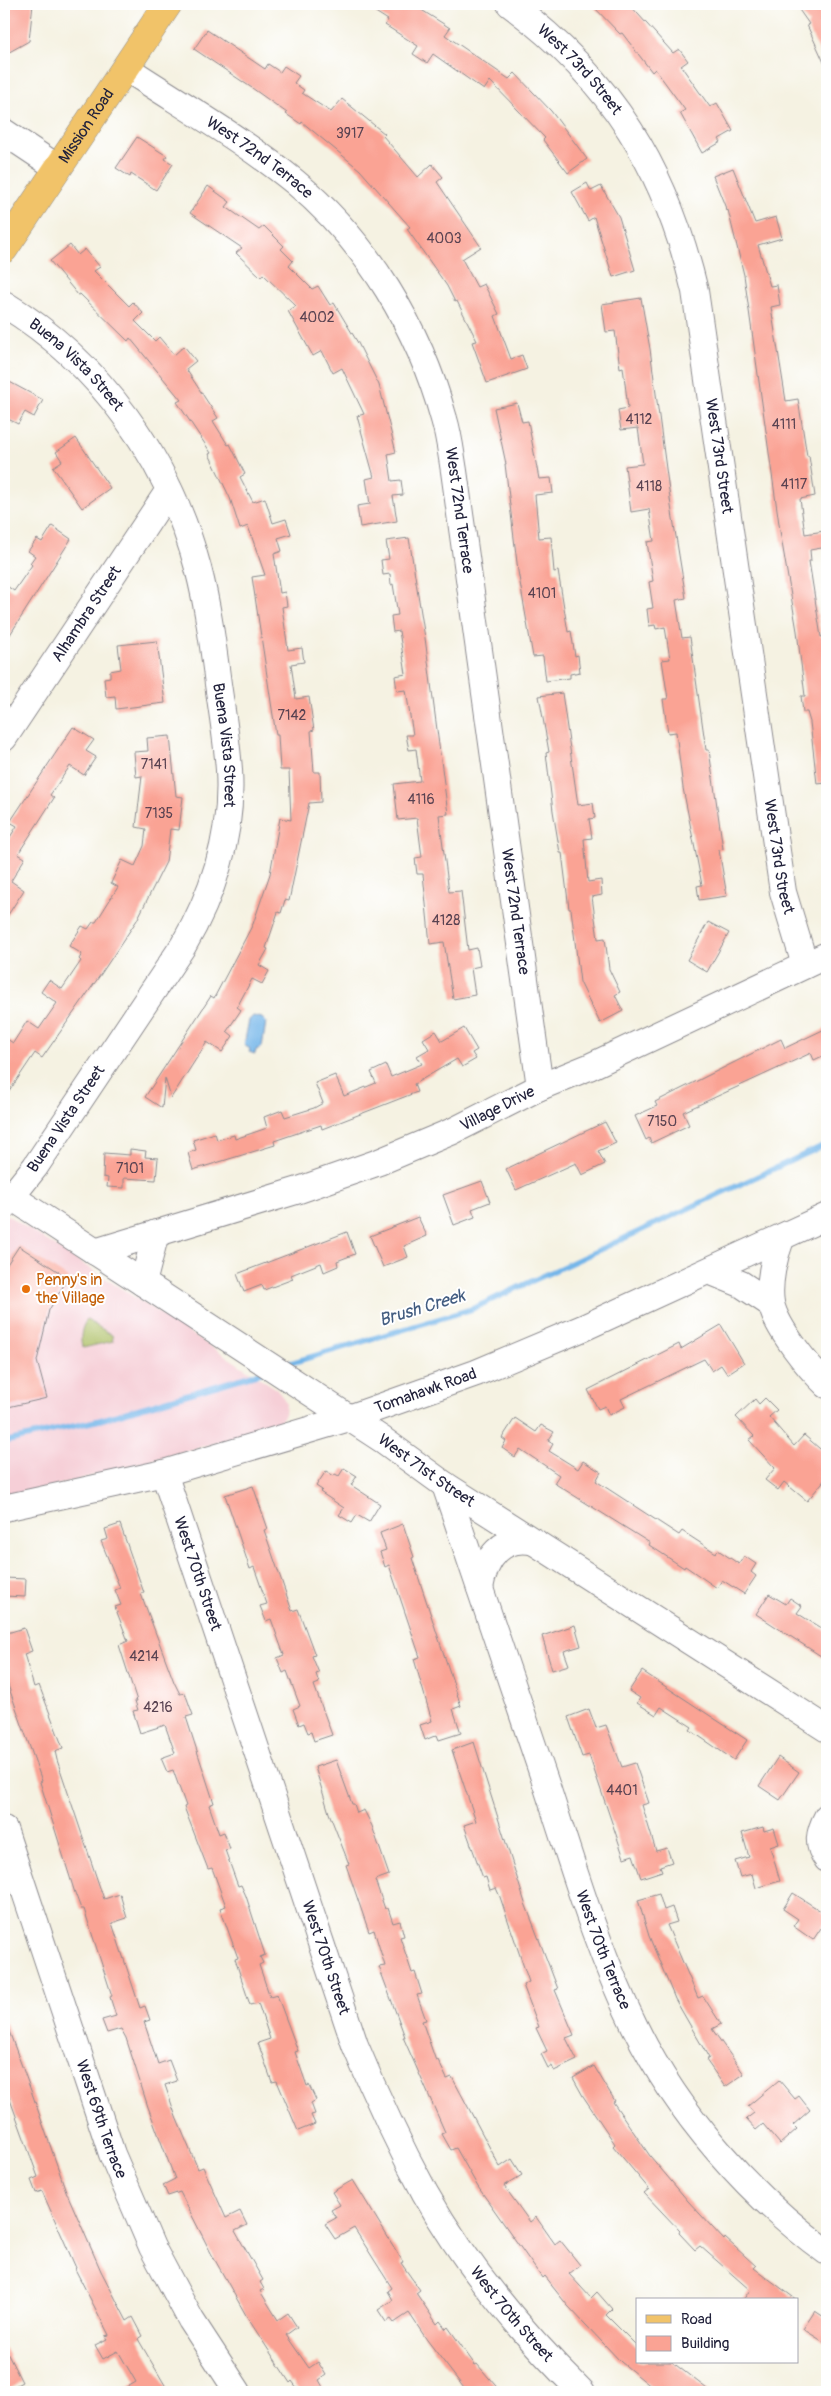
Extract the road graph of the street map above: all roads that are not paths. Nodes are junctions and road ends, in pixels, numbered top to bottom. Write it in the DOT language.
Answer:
graph roads {
  1 [pos="168,4"];
  2 [pos="510,4"];
  3 [pos="126,68"];
  4 [pos="4,132"];
  5 [pos="58,168"];
  6 [pos="4,249"];
  7 [pos="4,304"];
  8 [pos="169,490"];
  9 [pos="4,738"];
  10 [pos="816,960"];
  11 [pos="540,1087"];
  12 [pos="6,1199"];
  13 [pos="827,1216"];
  14 [pos="156,1233"];
  15 [pos="781,1239"];
  16 [pos="95,1252"];
  17 [pos="709,1271"];
  18 [pos="143,1283"];
  19 [pos="771,1304"];
  20 [pos="827,1386"];
  21 [pos="349,1418"];
  22 [pos="164,1473"];
  23 [pos="445,1485"];
  24 [pos="4,1508"];
  25 [pos="535,1542"];
  26 [pos="480,1588"];
  27 [pos="827,1728"];
  28 [pos="827,1817"];
  29 [pos="4,1829"];
  30 [pos="827,1859"];
  31 [pos="827,2252"];
  32 [pos="238,2392"];
  33 [pos="582,2392"];
  1 -- 3 [label="main road, Mission Road"];
  2 -- 10 [label="street, West 73rd Street"];
  3 -- 5 [label="main road, Mission Road"];
  3 -- 11 [label="street, West 72nd Terrace"];
  4 -- 5 [label="street"];
  5 -- 6 [label="main road, Mission Road"];
  7 -- 8 [label="street, Buena Vista Street"];
  8 -- 9 [label="street, Alhambra Street"];
  8 -- 12 [label="street, Buena Vista Street"];
  10 -- 11 [label="street, Village Drive"];
  11 -- 14 [label="street, Village Drive"];
  12 -- 16 [label="street, West 71st Street"];
  13 -- 15 [label="street, Tomahawk Road"];
  14 -- 16 [label="street, Village Drive"];
  14 -- 18 [label="street"];
  15 -- 17 [label="street, Tomahawk Road"];
  15 -- 19 [label="street"];
  16 -- 18 [label="street, West 71st Street"];
  17 -- 19 [label="street"];
  17 -- 21 [label="street, Tomahawk Road"];
  18 -- 21 [label="street, West 71st Street"];
  19 -- 20 [label="street"];
  21 -- 22 [label="street, Tomahawk Road"];
  21 -- 23 [label="street, West 71st Street"];
  22 -- 24 [label="street, Tomahawk Road"];
  22 -- 33 [label="street, West 70th Street"];
  23 -- 25 [label="street, West 71st Street"];
  23 -- 26 [label="street, West 70th Terrace"];
  25 -- 26 [label="street"];
  25 -- 27 [label="street, West 71st Street"];
  26 -- 31 [label="street, West 70th Terrace"];
  28 -- 30 [label="street"];
  29 -- 32 [label="street, West 69th Terrace"];
}
